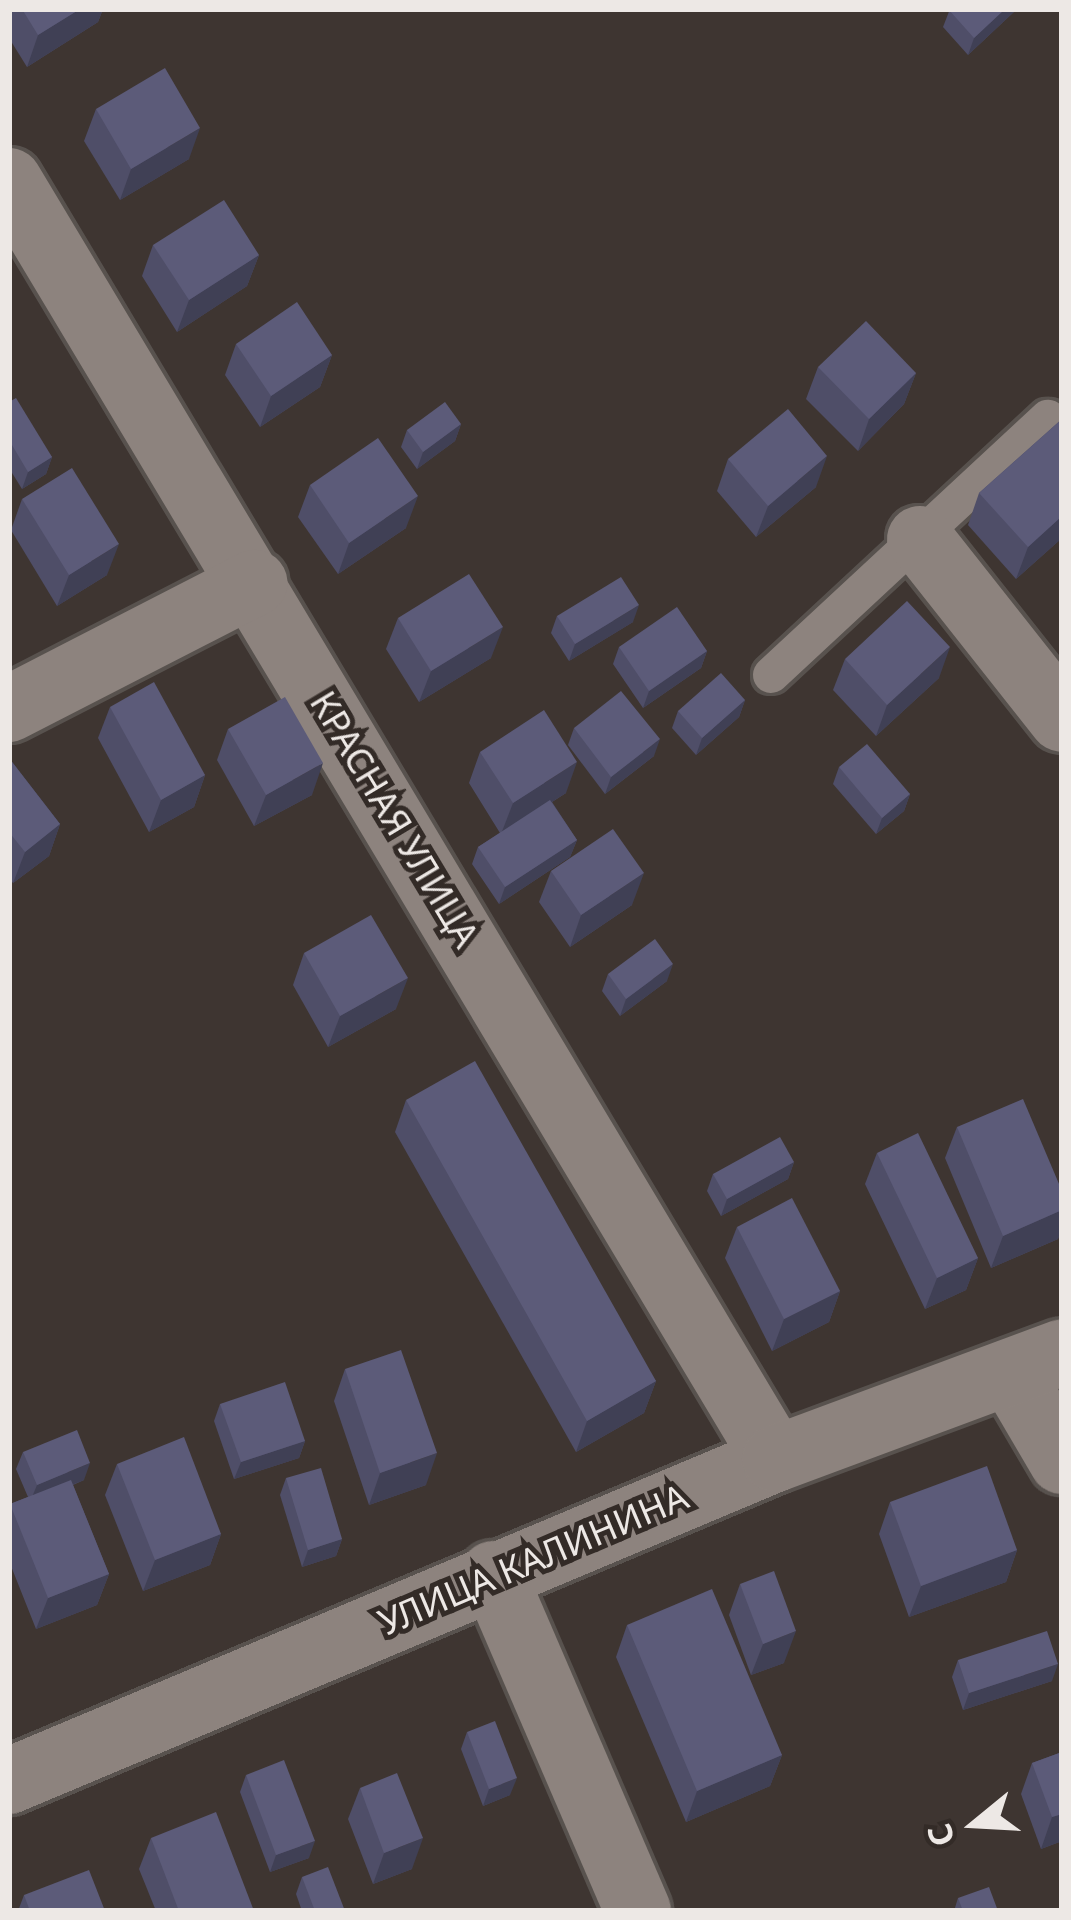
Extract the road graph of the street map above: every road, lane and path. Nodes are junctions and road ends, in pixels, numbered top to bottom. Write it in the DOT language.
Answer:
graph roads {
  1 [pos="9,181"];
  2 [pos="1048,418"];
  3 [pos="920,539"];
  4 [pos="254,583"];
  5 [pos="771,675"];
  6 [pos="9,709"];
  7 [pos="1062,718"];
  8 [pos="1036,1363"];
  9 [pos="775,1459"];
  10 [pos="1062,1461"];
  11 [pos="493,1574"];
  12 [pos="9,1781"];
  13 [pos="638,1911"];
  1 -- 4 [label="street, КРАСНАЯ УЛИЦА"];
  2 -- 3 [label="lane"];
  3 -- 5 [label="lane"];
  3 -- 7 [label="street"];
  4 -- 6 [label="street"];
  4 -- 9 [label="street, КРАСНАЯ УЛИЦА"];
  8 -- 9 [label="street, УЛИЦА КАЛИНИНА"];
  8 -- 10 [label="street"];
  9 -- 11 [label="street, УЛИЦА КАЛИНИНА"];
  11 -- 12 [label="street, УЛИЦА КАЛИНИНА"];
  11 -- 13 [label="street"];
}
